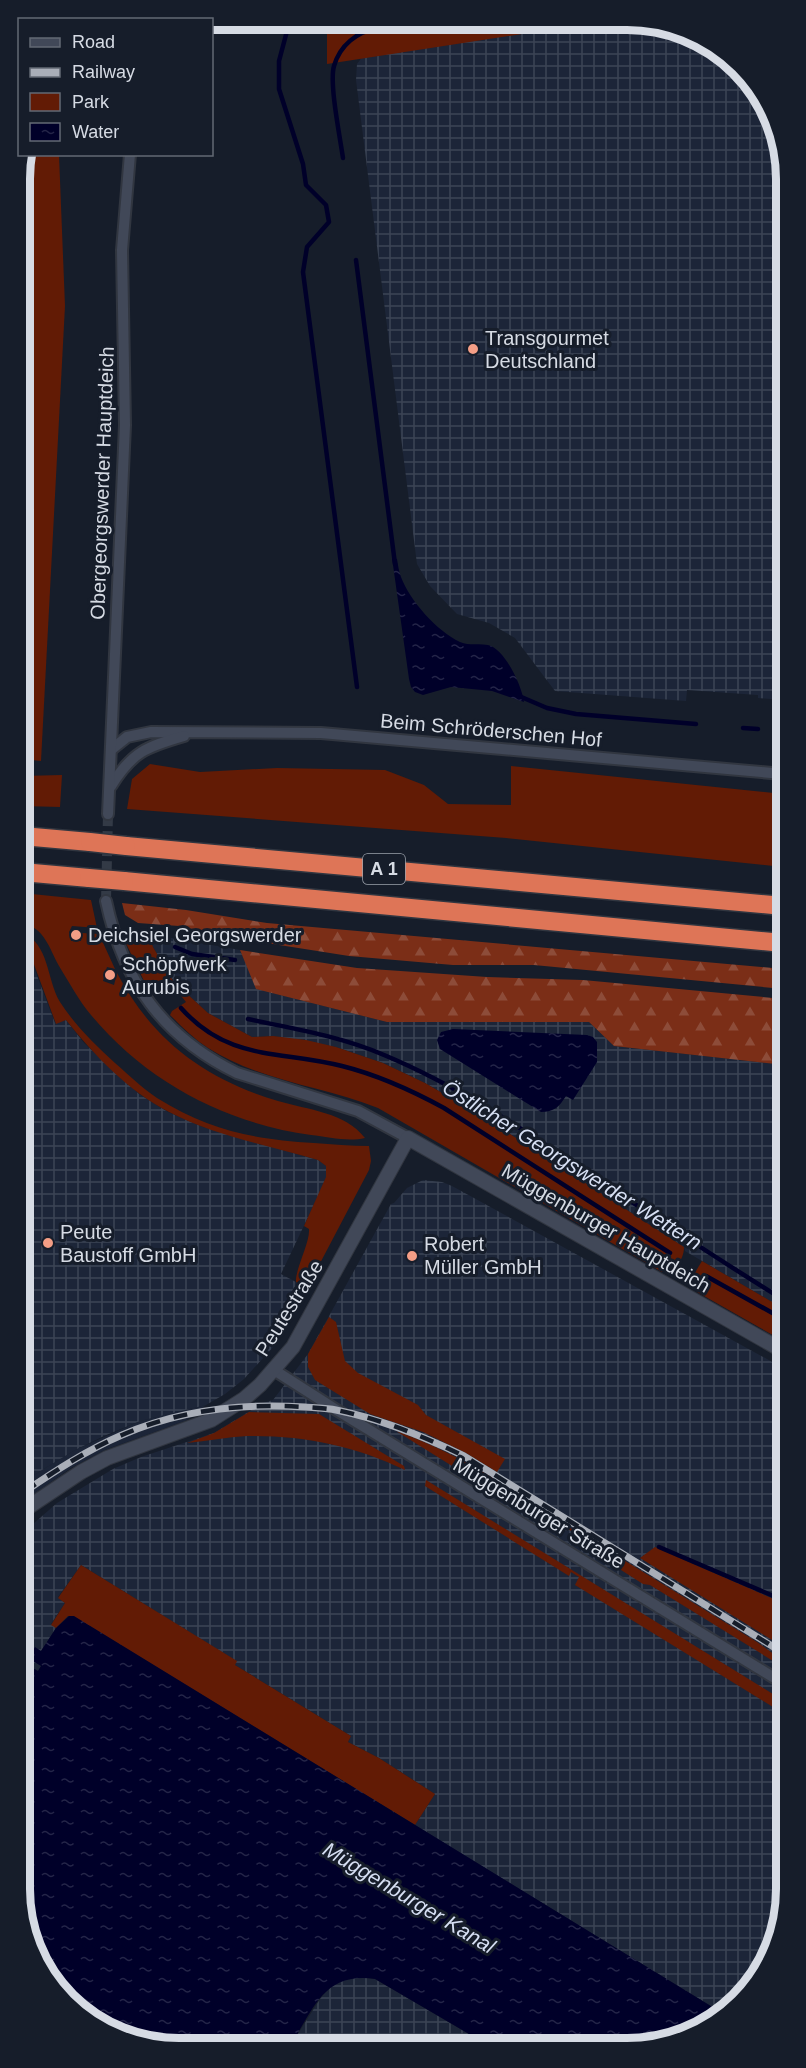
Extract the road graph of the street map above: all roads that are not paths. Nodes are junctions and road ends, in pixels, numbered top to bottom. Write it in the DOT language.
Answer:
graph roads {
  1 [pos="130,156"];
  2 [pos="196,733"];
  3 [pos="112,750"];
  4 [pos="776,773"];
  5 [pos="110,786"];
  6 [pos="108,814"];
  7 [pos="30,837"];
  8 [pos="30,873"];
  9 [pos="106,902"];
  10 [pos="776,905"];
  11 [pos="776,942"];
  12 [pos="408,1138"];
  13 [pos="776,1347"];
  14 [pos="274,1370"];
  15 [pos="30,1506"];
  16 [pos="776,1679"];
  1 -- 3 [label="street, Obergeorgswerder Hauptdeich"];
  2 -- 3 [label="street, Beim Schröderschen Hof"];
  2 -- 4 [label="street, Beim Schröderschen Hof"];
  2 -- 5 [label="street, Beim Schröderschen Hof"];
  3 -- 5 [label="street, Obergeorgswerder Hauptdeich"];
  5 -- 6 [label="street, Obergeorgswerder Hauptdeich"];
  7 -- 10 [label="highway, A 1, bridge"];
  8 -- 11 [label="highway, A 1, bridge"];
  9 -- 12 [label="street"];
  12 -- 13 [label="street, Müggenburger Hauptdeich"];
  12 -- 14 [label="street, Peutestraße"];
  14 -- 15 [label="street, Peutestraße"];
  14 -- 16 [label="street, Müggenburger Straße"];
}
